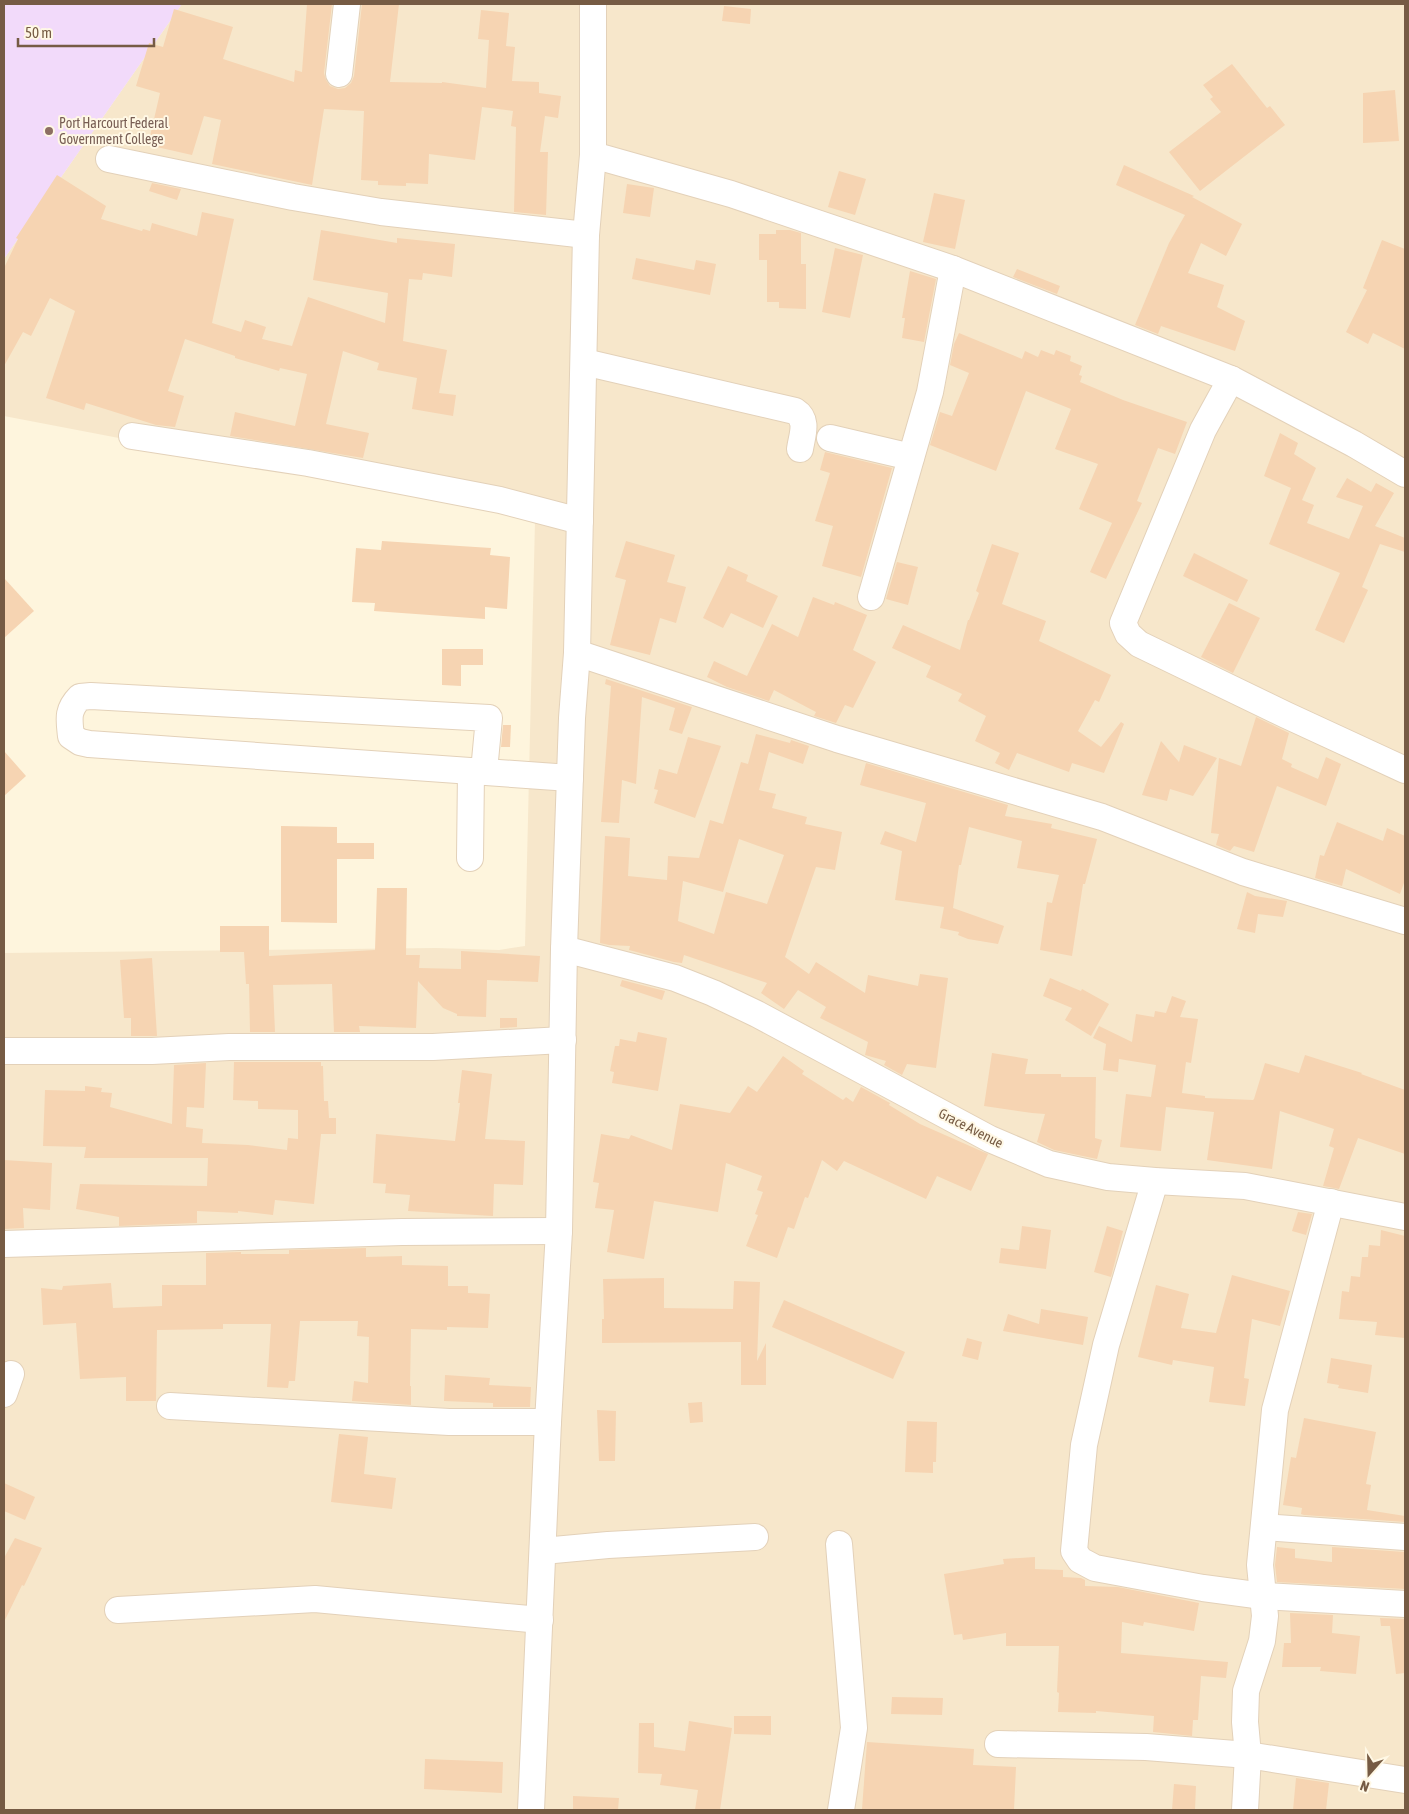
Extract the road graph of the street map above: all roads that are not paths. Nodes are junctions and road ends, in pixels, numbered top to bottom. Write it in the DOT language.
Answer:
graph roads {
  1 [pos="348,4"];
  2 [pos="593,4"];
  3 [pos="339,74"];
  4 [pos="593,155"];
  5 [pos="110,159"];
  6 [pos="586,235"];
  7 [pos="953,269"];
  8 [pos="584,362"];
  9 [pos="1230,379"];
  10 [pos="132,436"];
  11 [pos="830,438"];
  12 [pos="800,449"];
  13 [pos="912,458"];
  14 [pos="1405,474"];
  15 [pos="580,522"];
  16 [pos="872,597"];
  17 [pos="577,654"];
  18 [pos="1405,770"];
  19 [pos="477,771"];
  20 [pos="570,778"];
  21 [pos="470,858"];
  22 [pos="1405,922"];
  23 [pos="564,950"];
  24 [pos="563,1040"];
  25 [pos="4,1051"];
  26 [pos="1155,1182"];
  27 [pos="1332,1202"];
  28 [pos="1405,1217"];
  29 [pos="559,1231"];
  30 [pos="4,1244"];
  31 [pos="170,1406"];
  32 [pos="548,1422"];
  33 [pos="1264,1527"];
  34 [pos="755,1537"];
  35 [pos="1405,1537"];
  36 [pos="839,1544"];
  37 [pos="543,1551"];
  38 [pos="1262,1596"];
  39 [pos="1405,1604"];
  40 [pos="118,1610"];
  41 [pos="540,1620"];
  42 [pos="998,1744"];
  43 [pos="1248,1755"];
  44 [pos="1405,1780"];
  45 [pos="531,1810"];
  46 [pos="841,1810"];
  47 [pos="1245,1810"];
  1 -- 3 [label="street"];
  2 -- 4 [label="street"];
  4 -- 6 [label="street"];
  4 -- 7 [label="street"];
  5 -- 6 [label="street"];
  6 -- 8 [label="street"];
  7 -- 9 [label="street"];
  7 -- 13 [label="street"];
  8 -- 12 [label="street"];
  8 -- 15 [label="street"];
  9 -- 14 [label="street"];
  9 -- 18 [label="street"];
  10 -- 15 [label="street"];
  11 -- 13 [label="street"];
  13 -- 16 [label="street"];
  15 -- 17 [label="street"];
  17 -- 20 [label="street"];
  17 -- 22 [label="street"];
  19 -- 19 [label="street"];
  19 -- 20 [label="street"];
  19 -- 21 [label="street"];
  20 -- 23 [label="street"];
  23 -- 24 [label="street"];
  23 -- 26 [label="street, Grace Avenue"];
  24 -- 25 [label="street"];
  24 -- 29 [label="street"];
  26 -- 27 [label="street, Grace Avenue"];
  26 -- 38 [label="street"];
  27 -- 28 [label="street, Grace Avenue"];
  27 -- 33 [label="street"];
  29 -- 30 [label="street"];
  29 -- 32 [label="street"];
  31 -- 32 [label="street"];
  32 -- 37 [label="street"];
  33 -- 35 [label="street"];
  33 -- 38 [label="street"];
  34 -- 37 [label="street"];
  36 -- 46 [label="street"];
  37 -- 41 [label="street"];
  38 -- 39 [label="street"];
  38 -- 43 [label="street"];
  40 -- 41 [label="street"];
  41 -- 45 [label="street"];
  42 -- 43 [label="street"];
  43 -- 44 [label="street"];
  43 -- 47 [label="street"];
}
